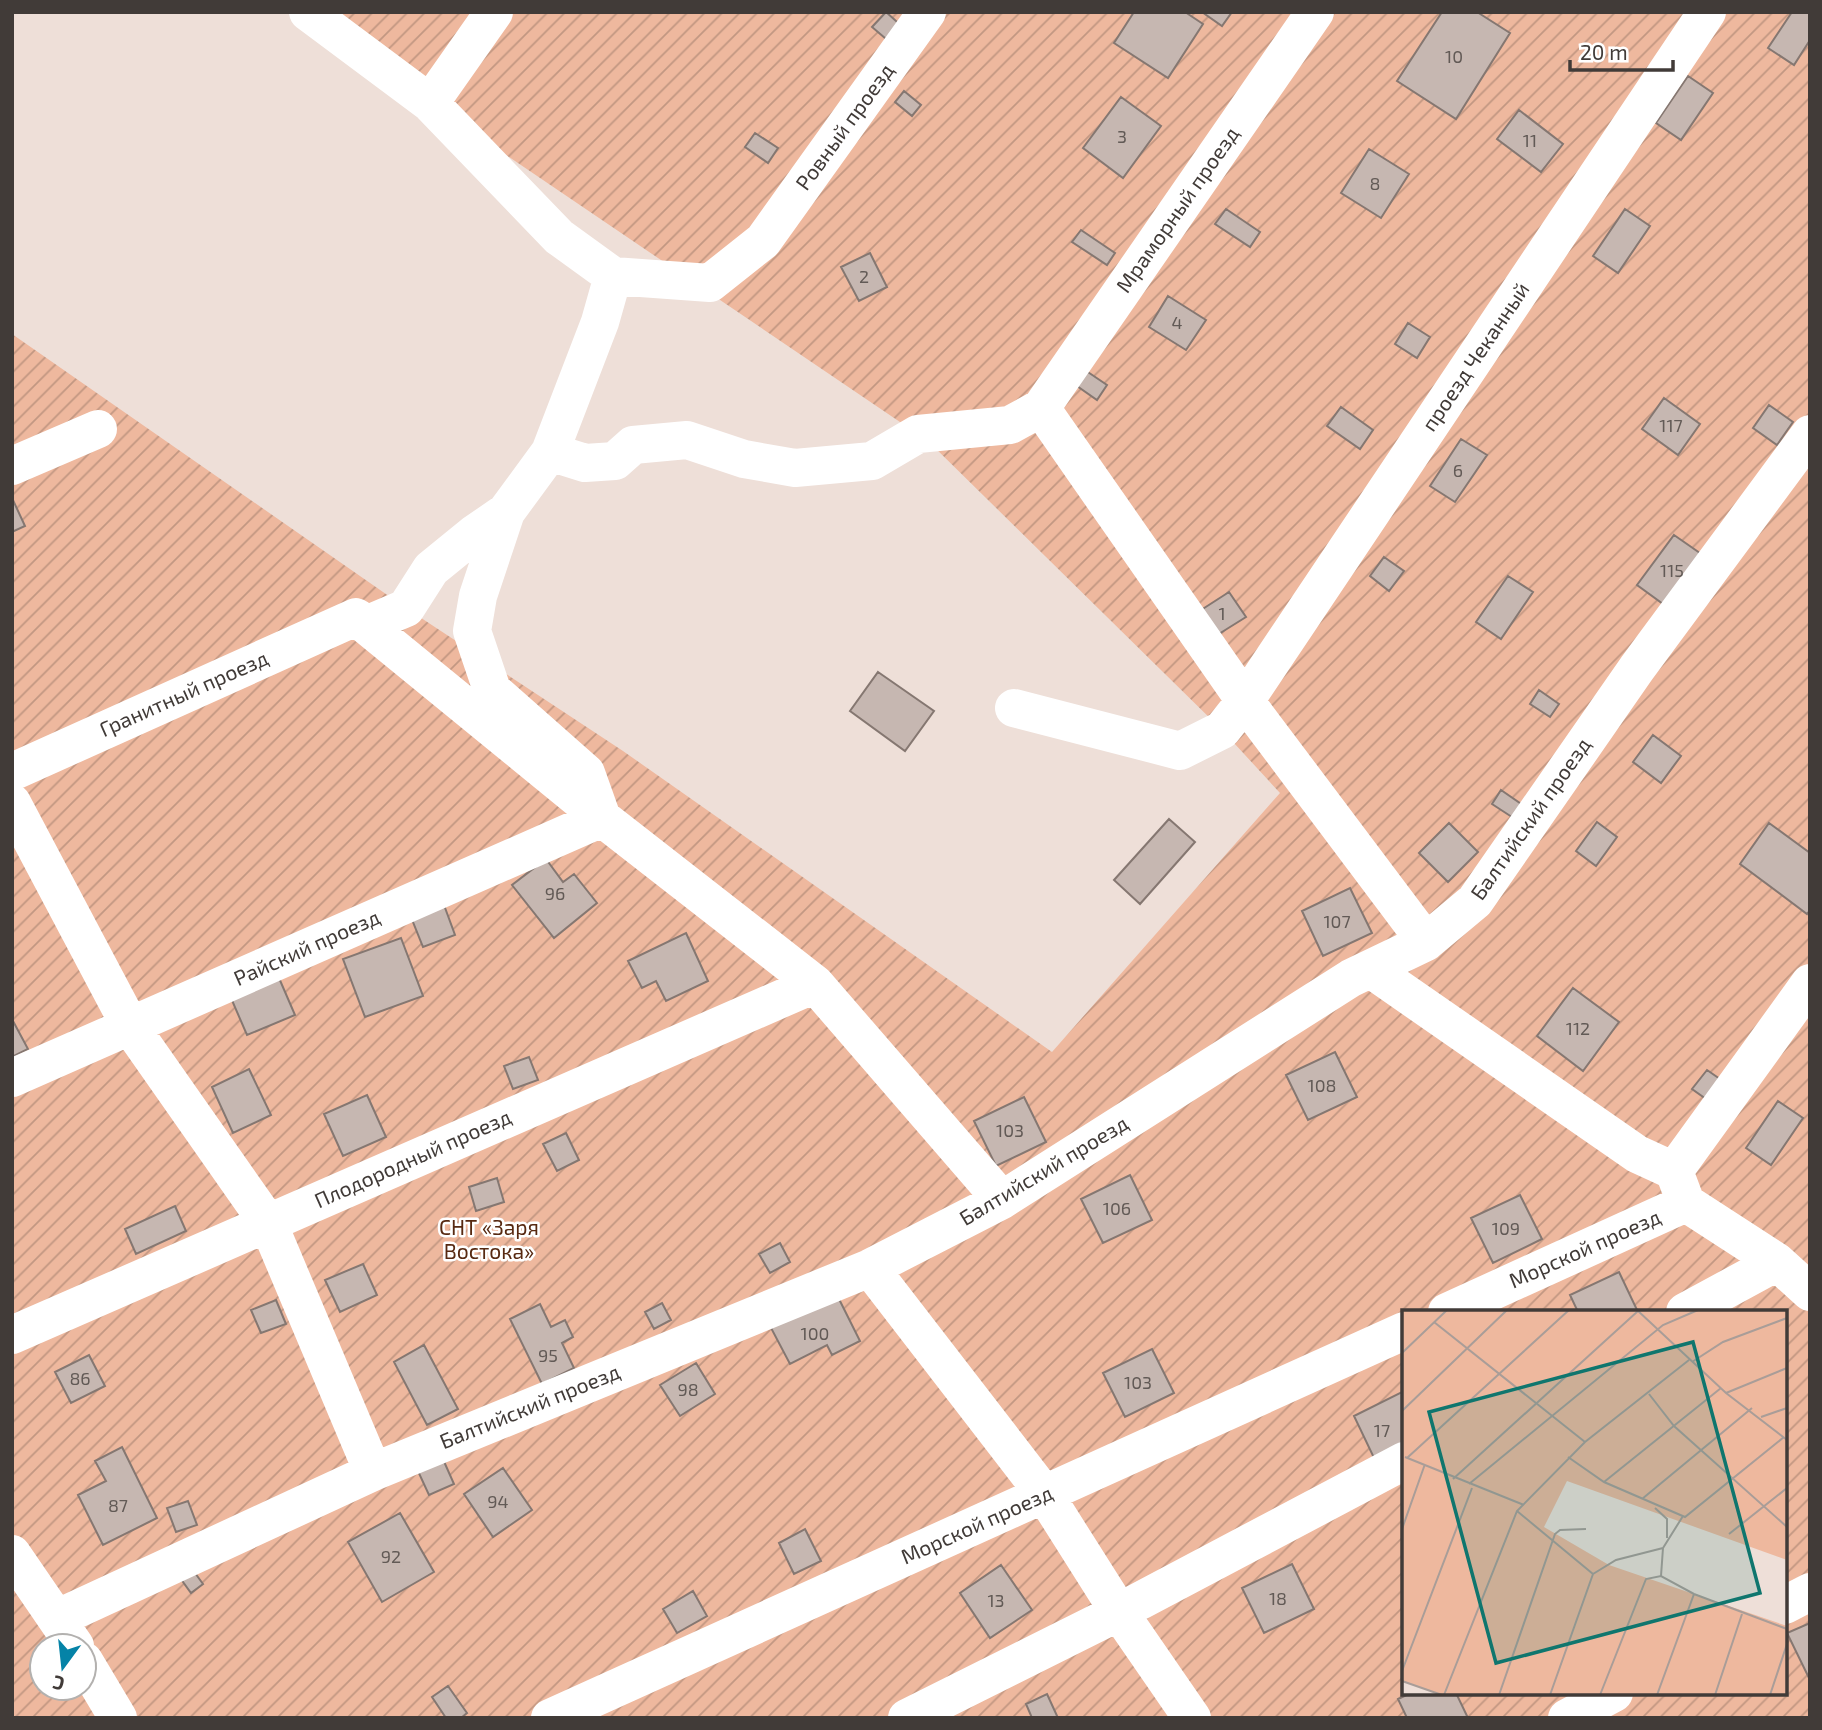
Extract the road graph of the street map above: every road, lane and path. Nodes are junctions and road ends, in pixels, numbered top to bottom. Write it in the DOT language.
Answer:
graph roads {
  1 [pos="308,12"];
  2 [pos="494,12"];
  3 [pos="927,12"];
  4 [pos="1315,12"];
  5 [pos="1706,12"];
  6 [pos="430,103"];
  7 [pos="613,276"];
  8 [pos="1041,408"];
  9 [pos="98,429"];
  10 [pos="1810,434"];
  11 [pos="550,452"];
  12 [pos="12,466"];
  13 [pos="506,512"];
  14 [pos="361,621"];
  15 [pos="1245,701"];
  16 [pos="1014,708"];
  17 [pos="12,772"];
  18 [pos="12,803"];
  19 [pos="602,818"];
  20 [pos="1426,942"];
  21 [pos="1372,970"];
  22 [pos="1810,983"];
  23 [pos="815,984"];
  24 [pos="130,1026"];
  25 [pos="12,1078"];
  26 [pos="1680,1187"];
  27 [pos="1002,1200"];
  28 [pos="268,1223"];
  29 [pos="1777,1262"];
  30 [pos="870,1268"];
  31 [pos="1810,1292"];
  32 [pos="1451,1310"];
  33 [pos="1689,1310"];
  34 [pos="1402,1333"];
  35 [pos="12,1335"];
  36 [pos="1402,1462"];
  37 [pos="373,1472"];
  38 [pos="1045,1495"];
  39 [pos="12,1554"];
  40 [pos="1810,1592"];
  41 [pos="1787,1604"];
  42 [pos="1119,1612"];
  43 [pos="47,1617"];
  44 [pos="98,1684"];
  45 [pos="1610,1695"];
  46 [pos="118,1718"];
  47 [pos="550,1718"];
  48 [pos="907,1718"];
  49 [pos="1192,1718"];
  50 [pos="1567,1718"];
  1 -- 6 [label="street"];
  2 -- 6 [label="street"];
  3 -- 7 [label="street, Ровный проезд"];
  4 -- 8 [label="street, Мраморный проезд"];
  5 -- 15 [label="street, проезд Чеканный"];
  6 -- 7 [label="street"];
  7 -- 11 [label="street"];
  8 -- 11 [label="street"];
  8 -- 15 [label="street"];
  9 -- 12 [label="street"];
  10 -- 20 [label="street, Балтийский проезд"];
  11 -- 13 [label="street"];
  13 -- 14 [label="street, Гранитный проезд"];
  13 -- 19 [label="street"];
  14 -- 17 [label="street, Гранитный проезд"];
  14 -- 19 [label="street"];
  15 -- 16 [label="street, проезд Чеканный"];
  15 -- 20 [label="street"];
  18 -- 24 [label="street"];
  19 -- 23 [label="street"];
  19 -- 24 [label="street, Райский проезд"];
  20 -- 21 [label="street, Балтийский проезд"];
  21 -- 26 [label="street"];
  21 -- 27 [label="street, Балтийский проезд"];
  22 -- 26 [label="street, Морской проезд"];
  23 -- 27 [label="street"];
  23 -- 28 [label="street, Плодородный проезд"];
  24 -- 25 [label="street, Райский проезд"];
  24 -- 28 [label="street"];
  26 -- 29 [label="street"];
  26 -- 32 [label="street, Морской проезд"];
  27 -- 30 [label="street, Балтийский проезд"];
  28 -- 35 [label="street, Плодородный проезд"];
  28 -- 37 [label="street"];
  29 -- 31 [label="street"];
  29 -- 33 [label="street"];
  30 -- 37 [label="street, Балтийский проезд"];
  30 -- 38 [label="street"];
  34 -- 38 [label="street, Морской проезд"];
  36 -- 42 [label="street"];
  37 -- 43 [label="street, Балтийский проезд"];
  38 -- 42 [label="street"];
  38 -- 47 [label="street, Морской проезд"];
  39 -- 43 [label="street"];
  40 -- 41 [label="street"];
  42 -- 48 [label="street"];
  42 -- 49 [label="street"];
  44 -- 46 [label="street"];
  45 -- 50 [label="street"];
}
